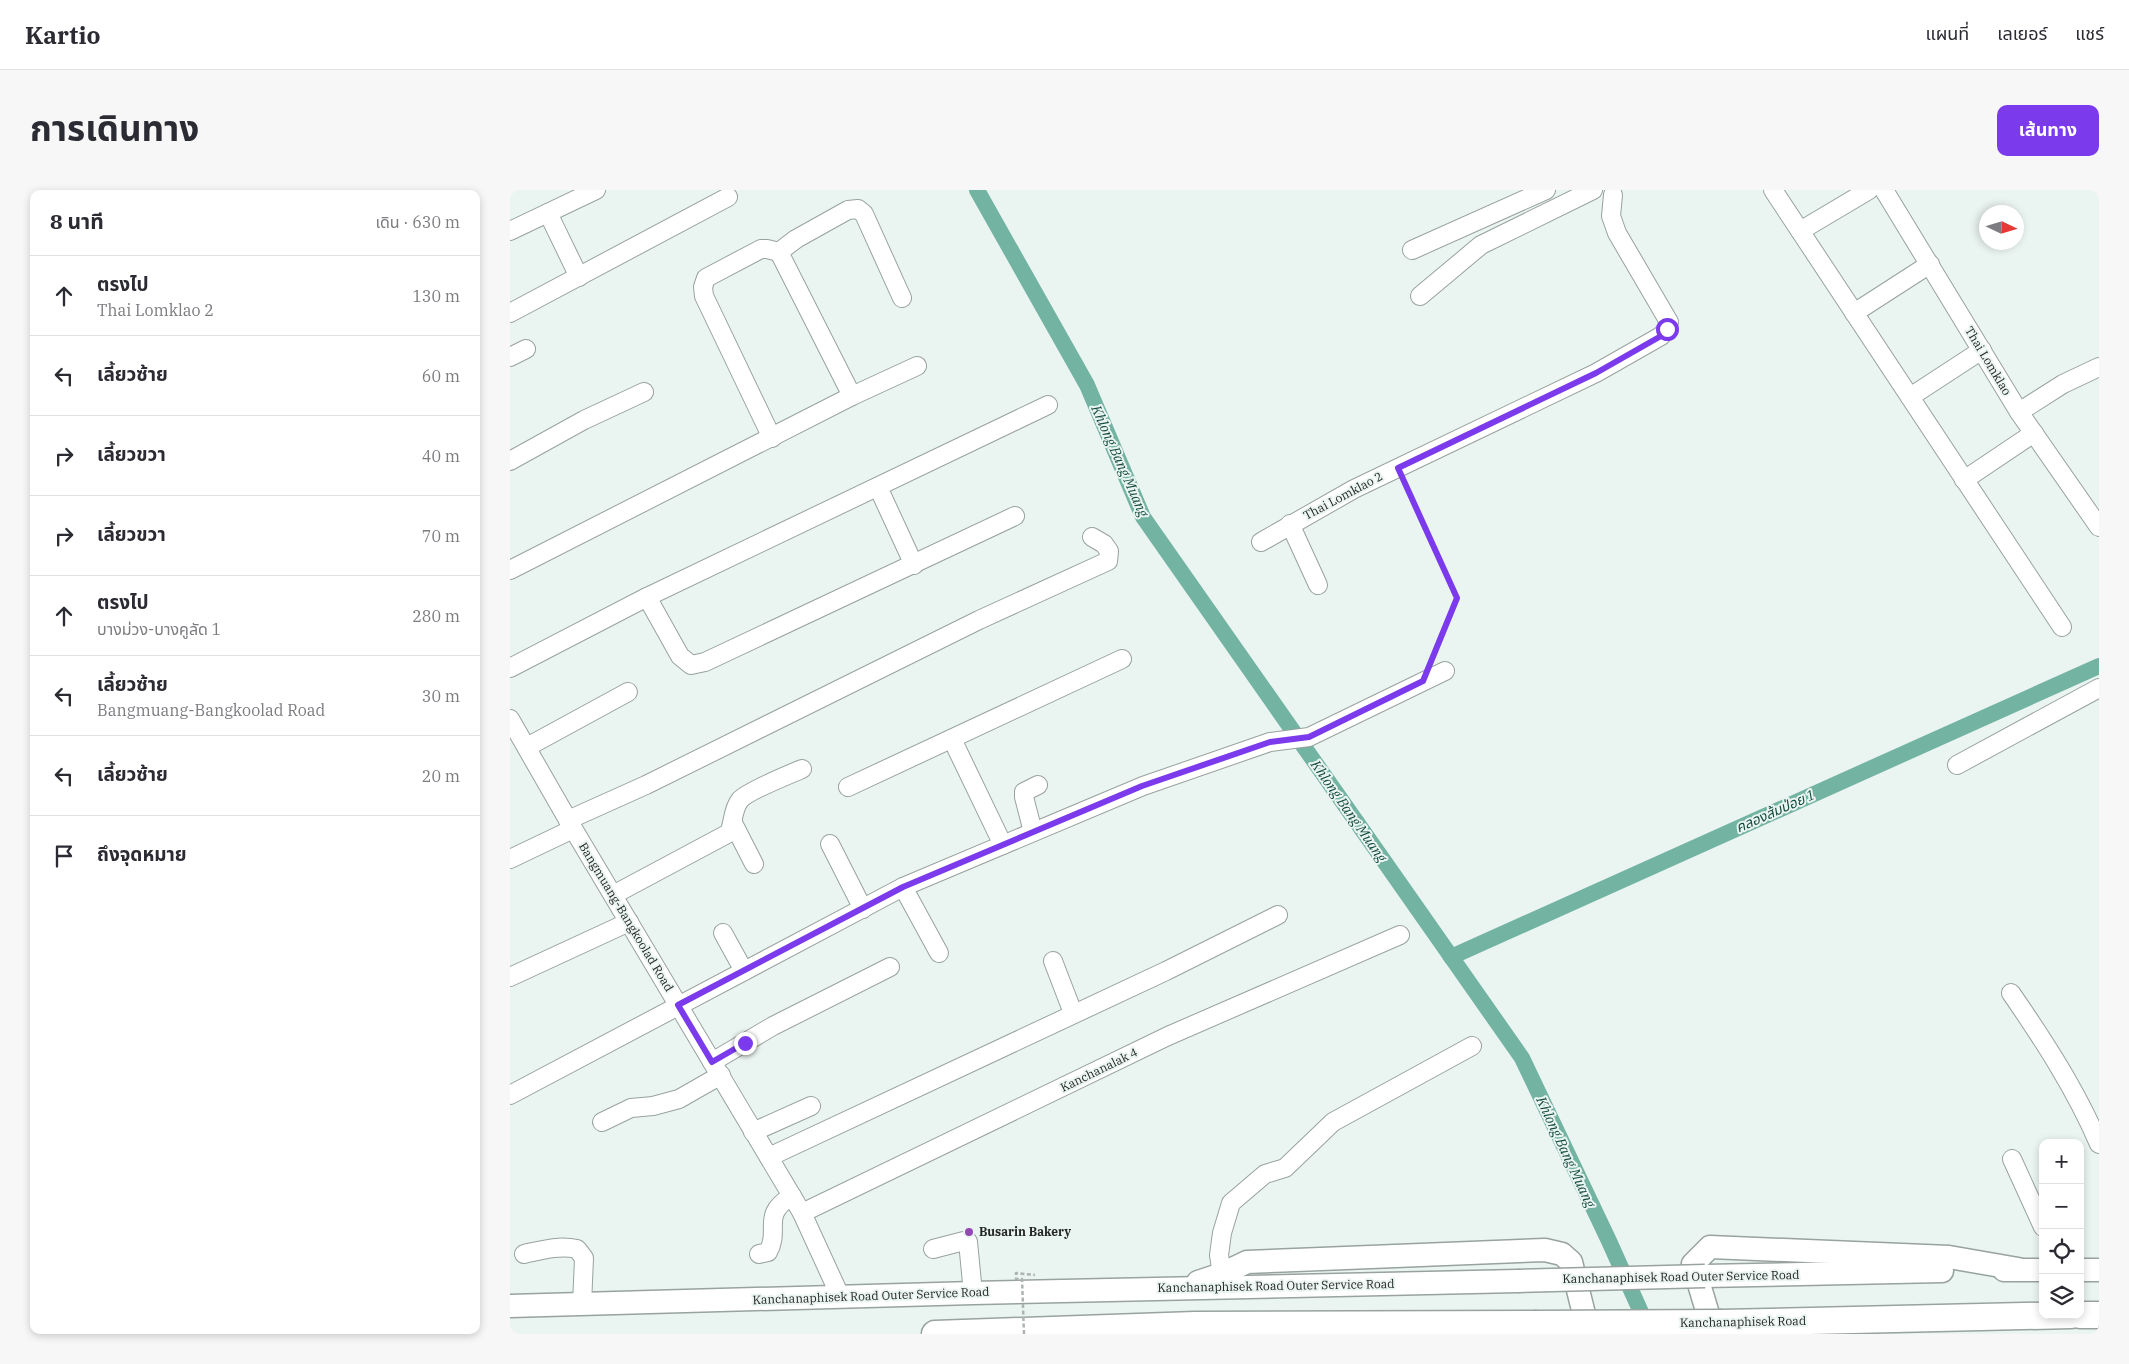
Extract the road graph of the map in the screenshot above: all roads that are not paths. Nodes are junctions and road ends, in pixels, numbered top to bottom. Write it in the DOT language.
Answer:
graph roads {
  1 [pos="596,190"];
  2 [pos="1546,190"];
  3 [pos="1594,190"];
  4 [pos="1773,190"];
  5 [pos="1869,190"];
  6 [pos="1884,190"];
  7 [pos="1614,192"];
  8 [pos="728,197"];
  9 [pos="548,213"];
  10 [pos="510,231"];
  11 [pos="1800,231"];
  12 [pos="1412,250"];
  13 [pos="780,252"];
  14 [pos="1930,264"];
  15 [pos="579,278"];
  16 [pos="1420,296"];
  17 [pos="902,298"];
  18 [pos="510,313"];
  19 [pos="1854,313"];
  20 [pos="526,350"];
  21 [pos="1982,350"];
  22 [pos="510,357"];
  23 [pos="917,366"];
  24 [pos="2099,367"];
  25 [pos="644,392"];
  26 [pos="852,396"];
  27 [pos="1910,397"];
  28 [pos="1048,405"];
  29 [pos="2020,412"];
  30 [pos="2034,433"];
  31 [pos="772,438"];
  32 [pos="510,460"];
  33 [pos="1964,480"];
  34 [pos="878,487"];
  35 [pos="1015,516"];
  36 [pos="1290,524"];
  37 [pos="2099,527"];
  38 [pos="1092,537"];
  39 [pos="1260,542"];
  40 [pos="914,565"];
  41 [pos="510,570"];
  42 [pos="1318,585"];
  43 [pos="648,597"];
  44 [pos="2062,627"];
  45 [pos="1122,659"];
  46 [pos="510,668"];
  47 [pos="1445,671"];
  48 [pos="2099,688"];
  49 [pos="628,692"];
  50 [pos="510,719"];
  51 [pos="952,739"];
  52 [pos="519,742"];
  53 [pos="1958,765"];
  54 [pos="802,769"];
  55 [pos="1038,785"];
  56 [pos="848,788"];
  57 [pos="733,823"];
  58 [pos="570,825"];
  59 [pos="1033,832"];
  60 [pos="830,844"];
  61 [pos="1003,845"];
  62 [pos="510,859"];
  63 [pos="754,864"];
  64 [pos="903,887"];
  65 [pos="613,895"];
  66 [pos="863,909"];
  67 [pos="1278,915"];
  68 [pos="629,922"];
  69 [pos="723,933"];
  70 [pos="1400,934"];
  71 [pos="939,953"];
  72 [pos="1053,961"];
  73 [pos="890,967"];
  74 [pos="744,971"];
  75 [pos="510,977"];
  76 [pos="2011,993"];
  77 [pos="678,1005"];
  78 [pos="1073,1013"];
  79 [pos="1472,1046"];
  80 [pos="717,1068"];
  81 [pos="510,1095"];
  82 [pos="811,1106"];
  83 [pos="602,1122"];
  84 [pos="753,1132"];
  85 [pos="2099,1144"];
  86 [pos="769,1158"];
  87 [pos="2012,1159"];
  88 [pos="792,1196"];
  89 [pos="802,1213"];
  90 [pos="2039,1218"];
  91 [pos="933,1249"];
  92 [pos="524,1254"];
  93 [pos="759,1254"];
  94 [pos="2018,1269"];
  95 [pos="2039,1270"];
  96 [pos="2084,1270"];
  97 [pos="2099,1270"];
  98 [pos="1222,1274"];
  99 [pos="1178,1288"];
  100 [pos="973,1293"];
  101 [pos="841,1298"];
  102 [pos="582,1305"];
  103 [pos="510,1306"];
  104 [pos="2084,1315"];
  105 [pos="2099,1315"];
  106 [pos="2039,1316"];
  107 [pos="1718,1328"];
  108 [pos="935,1334"];
  109 [pos="1589,1334"];
  1 -- 9 [label="street"];
  2 -- 12 [label="street"];
  3 -- 16 [label="street"];
  4 -- 11 [label="street"];
  5 -- 11 [label="street"];
  6 -- 14 [label="street, Thai Lomklao"];
  7 -- 36 [label="street, Thai Lomklao 2"];
  8 -- 15 [label="street"];
  9 -- 10 [label="street"];
  9 -- 15 [label="street"];
  11 -- 19 [label="street"];
  13 -- 17 [label="street"];
  13 -- 26 [label="street"];
  13 -- 31 [label="street"];
  14 -- 19 [label="street"];
  14 -- 21 [label="street, Thai Lomklao"];
  15 -- 18 [label="street"];
  19 -- 27 [label="street"];
  20 -- 22 [label="street"];
  21 -- 27 [label="street"];
  21 -- 29 [label="street, Thai Lomklao"];
  23 -- 26 [label="street"];
  24 -- 29 [label="street"];
  25 -- 32 [label="street"];
  26 -- 31 [label="street"];
  27 -- 33 [label="street"];
  28 -- 34 [label="street"];
  29 -- 30 [label="street, Thai Lomklao"];
  30 -- 33 [label="street"];
  30 -- 37 [label="street, Thai Lomklao"];
  31 -- 41 [label="street"];
  33 -- 44 [label="street"];
  34 -- 40 [label="street"];
  34 -- 43 [label="street"];
  35 -- 40 [label="street"];
  36 -- 39 [label="street, Thai Lomklao 2"];
  36 -- 42 [label="street"];
  38 -- 58 [label="street"];
  40 -- 43 [label="street"];
  43 -- 46 [label="street"];
  45 -- 51 [label="street"];
  47 -- 59 [label="street"];
  48 -- 53 [label="street"];
  49 -- 52 [label="street"];
  50 -- 52 [label="street, Bangmuang-Bangkoolad Road"];
  51 -- 56 [label="street"];
  51 -- 61 [label="street"];
  52 -- 58 [label="street, Bangmuang-Bangkoolad Road"];
  54 -- 57 [label="street"];
  55 -- 59 [label="street"];
  57 -- 63 [label="street"];
  57 -- 65 [label="street"];
  58 -- 62 [label="street"];
  58 -- 65 [label="street, Bangmuang-Bangkoolad Road"];
  59 -- 61 [label="street"];
  60 -- 66 [label="street"];
  61 -- 64 [label="street"];
  64 -- 66 [label="street"];
  64 -- 71 [label="street"];
  65 -- 68 [label="street, Bangmuang-Bangkoolad Road"];
  66 -- 74 [label="street"];
  67 -- 78 [label="street"];
  68 -- 75 [label="street"];
  68 -- 77 [label="street, Bangmuang-Bangkoolad Road"];
  69 -- 74 [label="street"];
  70 -- 89 [label="street, Kanchanalak 4"];
  72 -- 78 [label="street"];
  73 -- 80 [label="street"];
  74 -- 77 [label="street"];
  76 -- 85 [label="street"];
  77 -- 80 [label="street, Bangmuang-Bangkoolad Road"];
  77 -- 81 [label="street"];
  78 -- 86 [label="street"];
  79 -- 98 [label="street"];
  80 -- 83 [label="street"];
  80 -- 84 [label="street, Bangmuang-Bangkoolad Road"];
  82 -- 84 [label="street"];
  84 -- 86 [label="street, Bangmuang-Bangkoolad Road"];
  86 -- 88 [label="street, Bangmuang-Bangkoolad Road"];
  87 -- 90 [label="street"];
  88 -- 89 [label="street, Bangmuang-Bangkoolad Road"];
  88 -- 93 [label="street"];
  89 -- 101 [label="street, Bangmuang-Bangkoolad Road"];
  91 -- 100 [label="street"];
  92 -- 102 [label="street"];
  94 -- 95 [label="main road, Kanchanaphisek Road Outer Service Road"];
  94 -- 99 [label="main road, Kanchanaphisek Road Outer Service Road, bridge"];
  94 -- 107 [label="main road"];
  96 -- 97 [label="main road"];
  98 -- 99 [label="main road"];
  98 -- 109 [label="main road"];
  99 -- 100 [label="main road, Kanchanaphisek Road Outer Service Road"];
  100 -- 101 [label="main road, Kanchanaphisek Road Outer Service Road"];
  101 -- 102 [label="main road, Kanchanaphisek Road Outer Service Road"];
  102 -- 103 [label="main road, Kanchanaphisek Road Outer Service Road"];
  104 -- 105 [label="highway"];
  106 -- 107 [label="highway, Kanchanaphisek Road"];
  107 -- 108 [label="highway, Kanchanaphisek Road, bridge"];
}
